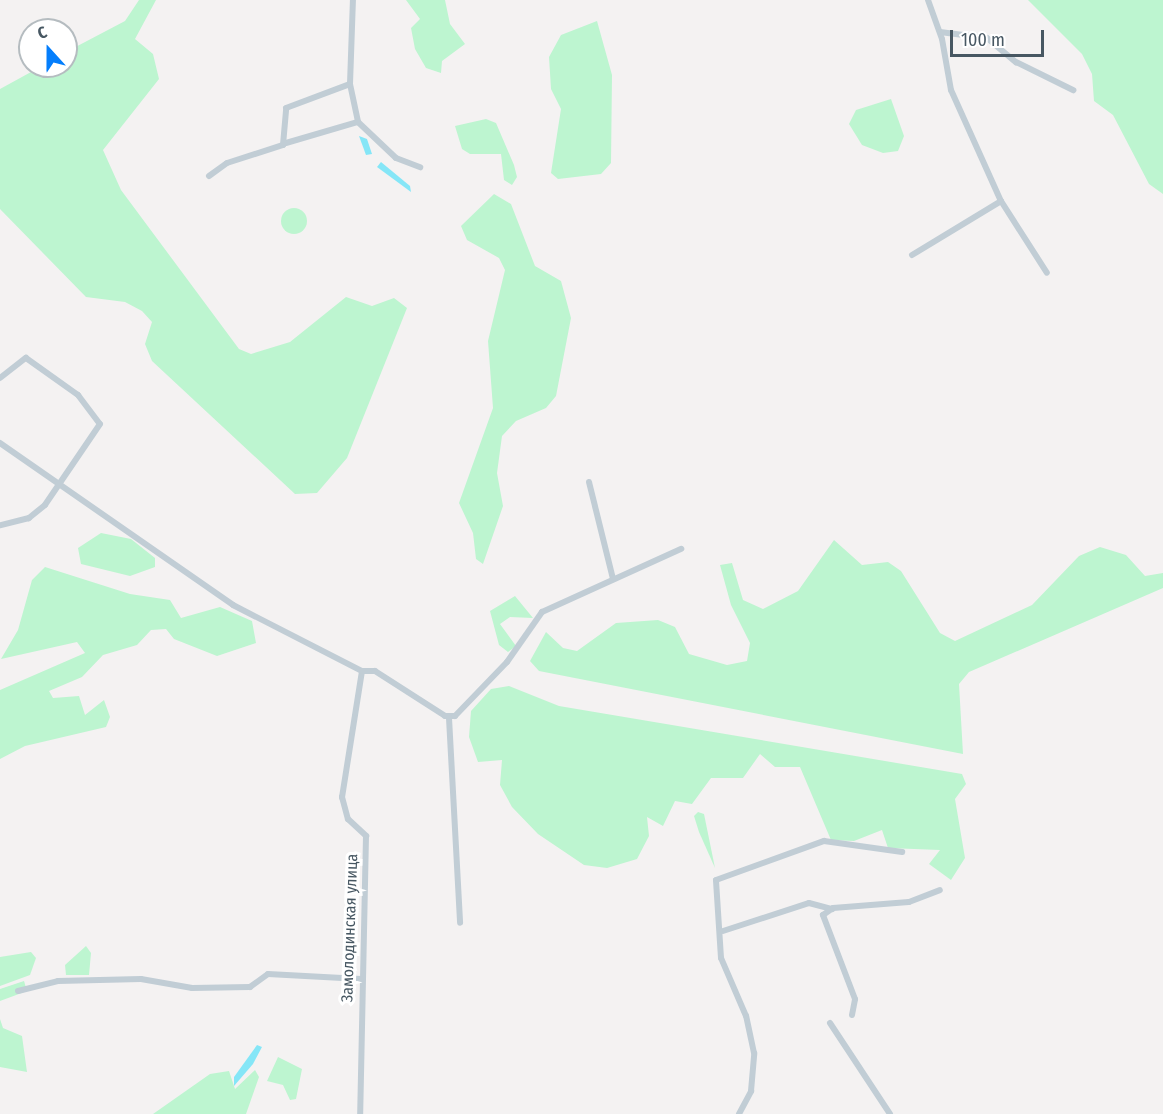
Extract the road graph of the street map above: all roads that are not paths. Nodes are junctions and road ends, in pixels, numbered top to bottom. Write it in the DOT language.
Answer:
graph roads {
  1 [pos="352,0"];
  2 [pos="928,0"];
  3 [pos="940,32"];
  4 [pos="350,84"];
  5 [pos="1072,90"];
  6 [pos="358,122"];
  7 [pos="286,143"];
  8 [pos="420,167"];
  9 [pos="209,176"];
  10 [pos="1000,201"];
  11 [pos="912,255"];
  12 [pos="1047,273"];
  13 [pos="0,378"];
  14 [pos="0,443"];
  15 [pos="589,482"];
  16 [pos="61,485"];
  17 [pos="0,525"];
  18 [pos="681,549"];
  19 [pos="613,579"];
  20 [pos="362,671"];
  21 [pos="449,718"];
  22 [pos="902,852"];
  23 [pos="940,890"];
  24 [pos="832,909"];
  25 [pos="460,923"];
  26 [pos="723,931"];
  27 [pos="362,979"];
  28 [pos="18,991"];
  29 [pos="852,1015"];
  30 [pos="830,1023"];
  31 [pos="360,1114"];
  32 [pos="739,1114"];
  33 [pos="890,1114"];
  1 -- 4 [label="street"];
  2 -- 3 [label="street"];
  3 -- 5 [label="street"];
  3 -- 10 [label="street"];
  4 -- 6 [label="street"];
  4 -- 7 [label="street"];
  6 -- 7 [label="street"];
  6 -- 8 [label="street"];
  7 -- 9 [label="street"];
  10 -- 11 [label="street"];
  10 -- 12 [label="street"];
  13 -- 16 [label="street"];
  14 -- 16 [label="street"];
  15 -- 19 [label="street"];
  16 -- 17 [label="street"];
  16 -- 20 [label="street"];
  18 -- 19 [label="street"];
  19 -- 21 [label="street"];
  20 -- 21 [label="street"];
  20 -- 27 [label="street, Замолодинская улица"];
  21 -- 25 [label="street"];
  22 -- 26 [label="street"];
  23 -- 24 [label="street"];
  24 -- 26 [label="street"];
  24 -- 29 [label="street"];
  26 -- 32 [label="street"];
  27 -- 28 [label="street"];
  27 -- 31 [label="street, Замолодинская улица"];
  30 -- 33 [label="street"];
}
